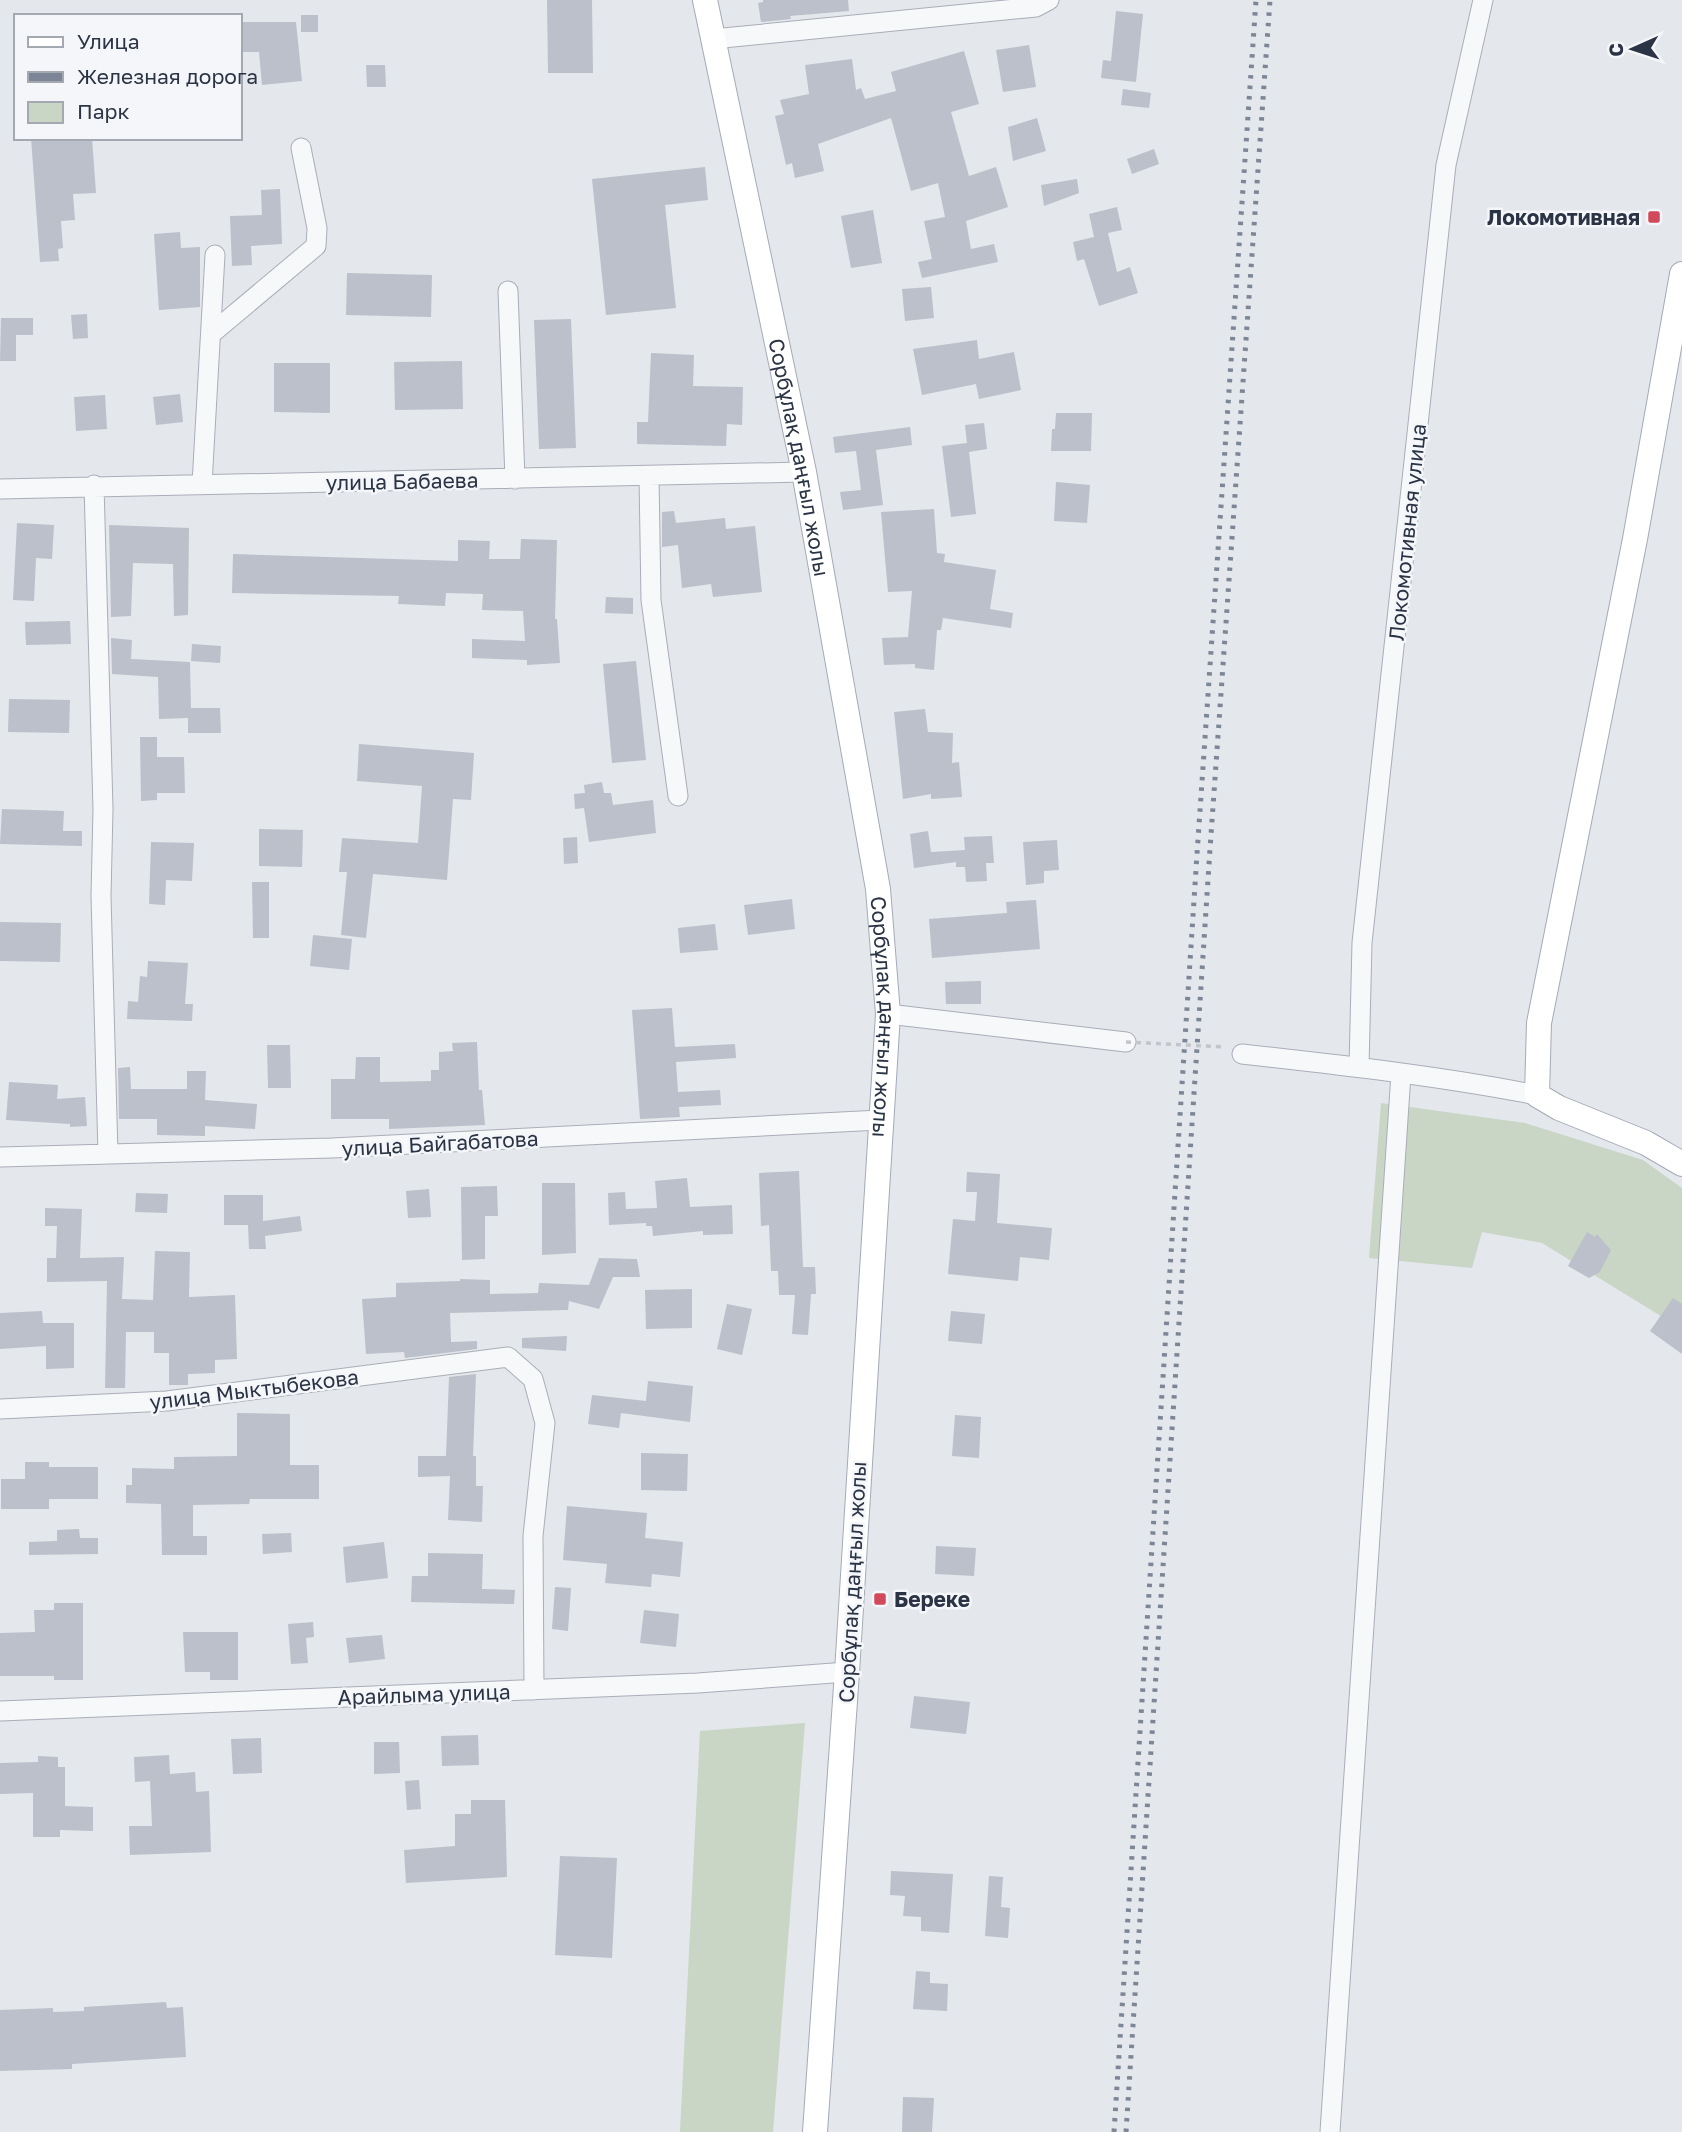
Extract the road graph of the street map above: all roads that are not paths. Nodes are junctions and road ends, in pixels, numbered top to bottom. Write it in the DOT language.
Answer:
graph roads {
  1 [pos="705,0"];
  2 [pos="1049,0"];
  3 [pos="1483,0"];
  4 [pos="713,39"];
  5 [pos="301,148"];
  6 [pos="215,255"];
  7 [pos="1682,274"];
  8 [pos="508,291"];
  9 [pos="211,334"];
  10 [pos="804,472"];
  11 [pos="649,476"];
  12 [pos="515,479"];
  13 [pos="202,484"];
  14 [pos="94,485"];
  15 [pos="0,489"];
  16 [pos="678,796"];
  17 [pos="888,1014"];
  18 [pos="1126,1042"];
  19 [pos="1234,1051"];
  20 [pos="1359,1067"];
  21 [pos="1401,1074"];
  22 [pos="1537,1095"];
  23 [pos="880,1120"];
  24 [pos="108,1154"];
  25 [pos="0,1157"];
  26 [pos="1682,1164"];
  27 [pos="0,1409"];
  28 [pos="847,1672"];
  29 [pos="534,1690"];
  30 [pos="0,1712"];
  31 [pos="815,2132"];
  32 [pos="1330,2132"];
  1 -- 4 [label="main road, Сорбұлақ даңғыл жолы"];
  2 -- 4 [label="street"];
  3 -- 20 [label="street, Локомотивная улица"];
  4 -- 10 [label="main road, Сорбұлақ даңғыл жолы"];
  5 -- 9 [label="street"];
  6 -- 9 [label="street"];
  7 -- 22 [label="main road"];
  8 -- 12 [label="street"];
  9 -- 13 [label="street"];
  10 -- 11 [label="street, улица Бабаева"];
  10 -- 17 [label="main road, Сорбұлақ даңғыл жолы"];
  11 -- 12 [label="street, улица Бабаева"];
  11 -- 16 [label="street"];
  12 -- 13 [label="street, улица Бабаева"];
  13 -- 14 [label="street, улица Бабаева"];
  14 -- 15 [label="street, улица Бабаева"];
  14 -- 24 [label="street"];
  17 -- 18 [label="street"];
  17 -- 23 [label="main road, Сорбұлақ даңғыл жолы"];
  19 -- 20 [label="street"];
  20 -- 21 [label="street"];
  21 -- 22 [label="street"];
  21 -- 32 [label="street"];
  22 -- 26 [label="main road"];
  23 -- 24 [label="street, улица Байгабатова"];
  23 -- 28 [label="main road, Сорбұлақ даңғыл жолы"];
  24 -- 25 [label="street, улица Байгабатова"];
  27 -- 29 [label="street, улица Мыктыбекова"];
  28 -- 29 [label="street, Арайлыма улица"];
  28 -- 31 [label="main road, Сорбұлақ даңғыл жолы"];
  29 -- 30 [label="street, Арайлыма улица"];
}
